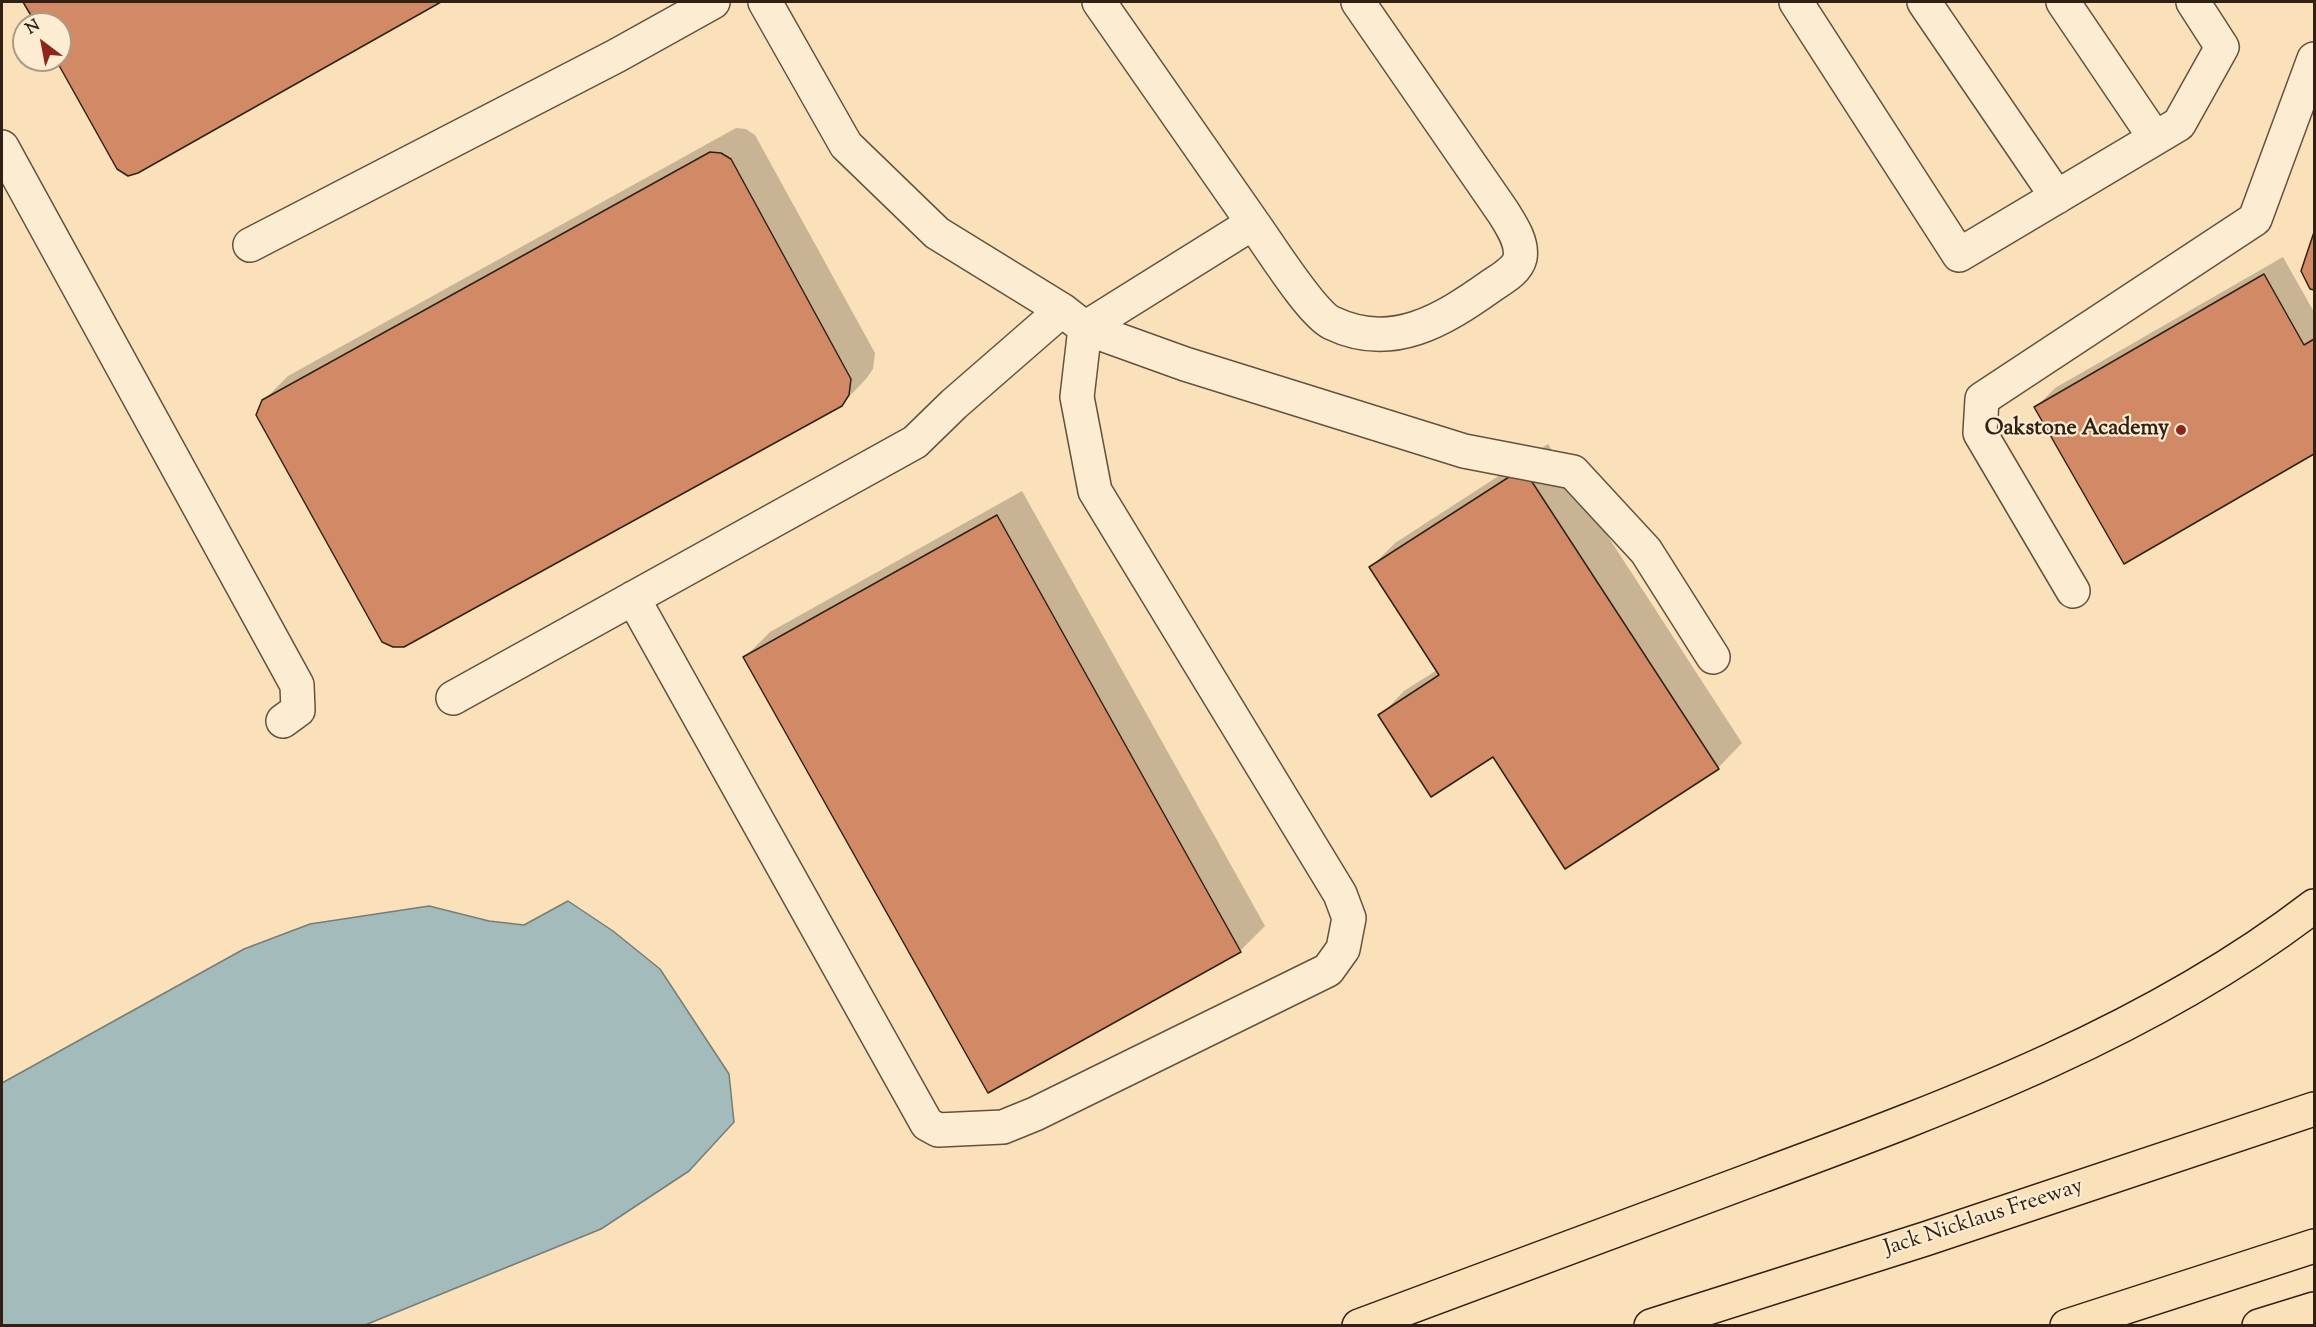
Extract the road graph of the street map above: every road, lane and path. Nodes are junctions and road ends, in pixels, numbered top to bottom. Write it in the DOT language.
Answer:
graph roads {
  1 [pos="713,2"];
  2 [pos="1099,2"];
  3 [pos="1358,2"];
  4 [pos="1796,2"];
  5 [pos="1924,2"];
  6 [pos="2063,2"];
  7 [pos="2193,2"];
  8 [pos="773,4"];
  9 [pos="2314,59"];
  10 [pos="2155,138"];
  11 [pos="2,147"];
  12 [pos="2056,197"];
  13 [pos="1253,224"];
  14 [pos="250,245"];
  15 [pos="1074,319"];
  16 [pos="2073,591"];
  17 [pos="633,598"];
  18 [pos="1713,657"];
  19 [pos="453,698"];
  20 [pos="283,721"];
  21 [pos="2314,906"];
  22 [pos="2314,1109"];
  23 [pos="2314,1246"];
  24 [pos="2314,1309"];
  25 [pos="2270,1322"];
  26 [pos="1359,1326"];
  27 [pos="1652,1326"];
  28 [pos="2067,1326"];
  1 -- 14 [label="street"];
  2 -- 13 [label="street"];
  3 -- 13 [label="street"];
  4 -- 12 [label="street"];
  5 -- 12 [label="street"];
  6 -- 10 [label="street"];
  7 -- 10 [label="street"];
  8 -- 15 [label="street"];
  9 -- 16 [label="street"];
  10 -- 12 [label="street"];
  11 -- 20 [label="street"];
  13 -- 15 [label="street"];
  15 -- 17 [label="street"];
  15 -- 17 [label="street"];
  15 -- 18 [label="street"];
  17 -- 19 [label="street"];
  21 -- 26 [label="highway"];
  22 -- 27 [label="highway, Jack Nicklaus Freeway"];
  23 -- 28 [label="highway"];
  24 -- 25 [label="highway"];
}
